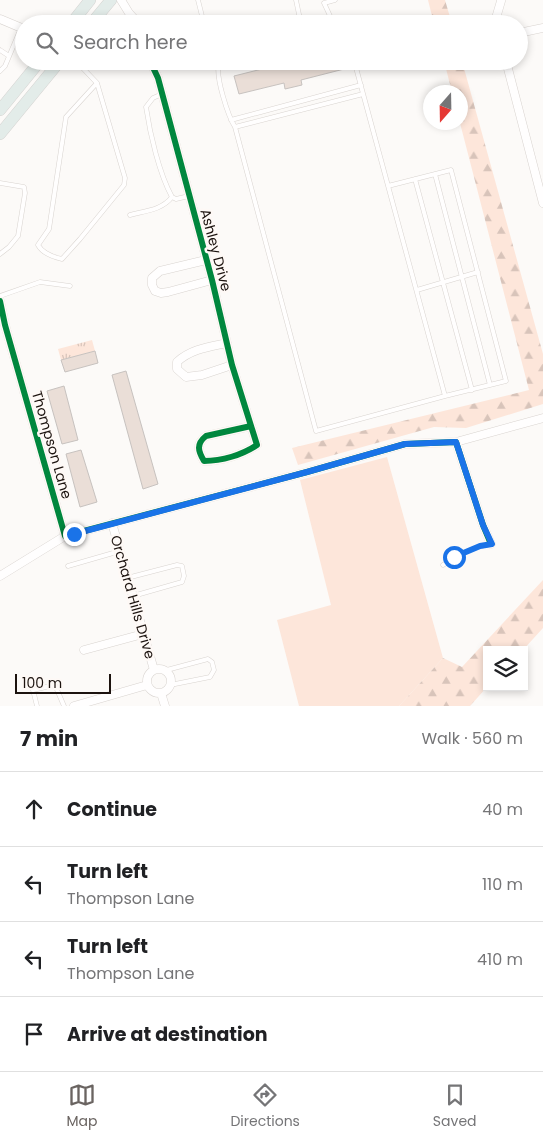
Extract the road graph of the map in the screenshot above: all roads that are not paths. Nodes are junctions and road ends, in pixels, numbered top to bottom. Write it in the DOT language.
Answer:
graph roads {
  1 [pos="90,0"];
  2 [pos="111,0"];
  3 [pos="121,0"];
  4 [pos="198,0"];
  5 [pos="296,0"];
  6 [pos="335,0"];
  7 [pos="501,1"];
  8 [pos="324,2"];
  9 [pos="78,15"];
  10 [pos="98,15"];
  11 [pos="131,15"];
  12 [pos="202,15"];
  13 [pos="299,15"];
  14 [pos="329,15"];
  15 [pos="497,15"];
  16 [pos="0,19"];
  17 [pos="15,26"];
  18 [pos="543,28"];
  19 [pos="528,31"];
  20 [pos="15,44"];
  21 [pos="0,50"];
  22 [pos="9,56"];
  23 [pos="33,70"];
  24 [pos="53,70"];
  25 [pos="85,70"];
  26 [pos="154,70"];
  27 [pos="218,70"];
  28 [pos="357,70"];
  29 [pos="508,70"];
  30 [pos="0,71"];
  31 [pos="97,83"];
  32 [pos="361,85"];
  33 [pos="162,94"];
  34 [pos="363,94"];
  35 [pos="0,110"];
  36 [pos="231,120"];
  37 [pos="235,127"];
  38 [pos="0,134"];
  39 [pos="435,174"];
  40 [pos="415,179"];
  41 [pos="0,183"];
  42 [pos="388,186"];
  43 [pos="189,196"];
  44 [pos="172,197"];
  45 [pos="543,203"];
  46 [pos="130,215"];
  47 [pos="0,254"];
  48 [pos="206,260"];
  49 [pos="478,272"];
  50 [pos="462,278"];
  51 [pos="212,280"];
  52 [pos="443,283"];
  53 [pos="70,286"];
  54 [pos="417,290"];
  55 [pos="0,296"];
  56 [pos="0,302"];
  57 [pos="227,343"];
  58 [pos="232,365"];
  59 [pos="490,385"];
  60 [pos="472,390"];
  61 [pos="445,396"];
  62 [pos="543,418"];
  63 [pos="251,426"];
  64 [pos="456,442"];
  65 [pos="112,523"];
  66 [pos="65,536"];
  67 [pos="492,544"];
  68 [pos="120,551"];
  69 [pos="443,565"];
  70 [pos="68,566"];
  71 [pos="0,576"];
  72 [pos="128,578"];
  73 [pos="133,596"];
  74 [pos="143,634"];
  75 [pos="84,650"];
  76 [pos="154,670"];
  77 [pos="163,670"];
  78 [pos="147,685"];
  79 [pos="170,685"];
  80 [pos="161,693"];
  81 [pos="37,706"];
  82 [pos="64,706"];
  83 [pos="76,706"];
  84 [pos="165,706"];
  1 -- 9 [label="main road"];
  2 -- 10 [label="main road"];
  3 -- 11 [label="street"];
  4 -- 12 [label="lane"];
  5 -- 13 [label="lane"];
  6 -- 8 [label="lane"];
  7 -- 15 [label="street"];
  8 -- 14 [label="lane"];
  16 -- 17 [label="street"];
  18 -- 19 [label="street"];
  20 -- 22 [label="lane"];
  21 -- 22 [label="lane"];
  22 -- 30 [label="lane"];
  23 -- 35 [label="main road"];
  24 -- 38 [label="main road"];
  25 -- 31 [label="lane"];
  26 -- 33 [label="street, Ashley Drive"];
  27 -- 36 [label="lane"];
  28 -- 32 [label="lane"];
  29 -- 45 [label="street"];
  31 -- 31 [label="lane"];
  32 -- 34 [label="lane"];
  32 -- 36 [label="lane"];
  33 -- 43 [label="street, Ashley Drive"];
  33 -- 44 [label="lane"];
  34 -- 37 [label="lane"];
  34 -- 42 [label="lane"];
  36 -- 37 [label="lane"];
  37 -- 61 [label="lane"];
  39 -- 40 [label="lane"];
  39 -- 49 [label="lane"];
  39 -- 50 [label="lane"];
  40 -- 42 [label="lane"];
  40 -- 52 [label="lane"];
  41 -- 47 [label="lane"];
  42 -- 54 [label="lane"];
  43 -- 44 [label="lane"];
  43 -- 48 [label="street, Ashley Drive"];
  44 -- 46 [label="lane"];
  48 -- 51 [label="street, Ashley Drive"];
  48 -- 51 [label="street"];
  49 -- 50 [label="lane"];
  49 -- 59 [label="lane"];
  50 -- 52 [label="lane"];
  50 -- 59 [label="lane"];
  51 -- 57 [label="street, Ashley Drive"];
  52 -- 54 [label="lane"];
  52 -- 60 [label="lane"];
  53 -- 55 [label="lane"];
  54 -- 61 [label="lane"];
  56 -- 66 [label="street, Thompson Lane"];
  57 -- 58 [label="street, Ashley Drive"];
  57 -- 58 [label="street"];
  58 -- 63 [label="street, Ashley Drive"];
  59 -- 60 [label="lane"];
  60 -- 61 [label="lane"];
  62 -- 64 [label="street"];
  63 -- 63 [label="street, Ashley Drive"];
  64 -- 65 [label="street"];
  64 -- 67 [label="street"];
  65 -- 66 [label="street"];
  65 -- 68 [label="street, Orchard Hills Drive"];
  66 -- 71 [label="street"];
  67 -- 69 [label="lane"];
  68 -- 70 [label="lane"];
  68 -- 72 [label="street, Orchard Hills Drive"];
  72 -- 73 [label="street, Orchard Hills Drive"];
  72 -- 73 [label="lane"];
  73 -- 74 [label="street, Orchard Hills Drive"];
  74 -- 75 [label="street"];
  74 -- 76 [label="street, Orchard Hills Drive"];
  76 -- 77 [label="street"];
  76 -- 78 [label="street"];
  77 -- 79 [label="street"];
  77 -- 79 [label="lane"];
  78 -- 80 [label="street"];
  78 -- 83 [label="street"];
  79 -- 80 [label="street"];
  80 -- 84 [label="street"];
  81 -- 82 [label="lane"];
}
